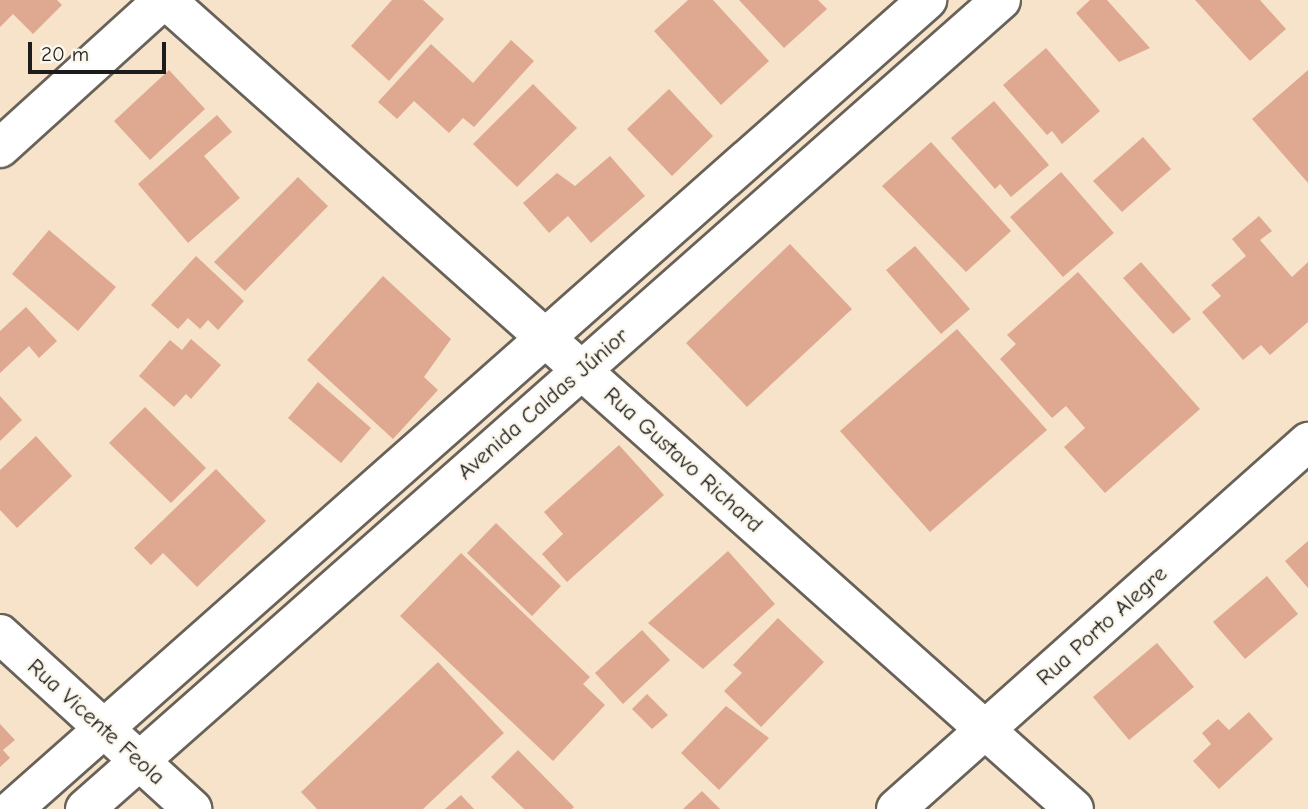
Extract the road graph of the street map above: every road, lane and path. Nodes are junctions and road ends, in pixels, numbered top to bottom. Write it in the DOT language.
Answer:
graph roads {
  1 [pos="164,0"];
  2 [pos="927,0"];
  3 [pos="1001,0"];
  4 [pos="0,148"];
  5 [pos="545,338"];
  6 [pos="581,370"];
  7 [pos="1308,442"];
  8 [pos="0,634"];
  9 [pos="102,727"];
  10 [pos="985,729"];
  11 [pos="139,760"];
  12 [pos="13,809"];
  13 [pos="85,809"];
  14 [pos="192,809"];
  15 [pos="896,809"];
  16 [pos="1074,809"];
  1 -- 4 [label="main road"];
  1 -- 5 [label="main road, Rua Gustavo Richard"];
  2 -- 5 [label="main road"];
  3 -- 6 [label="main road, Avenida Caldas Júnior"];
  5 -- 6 [label="main road, Rua Gustavo Richard"];
  5 -- 9 [label="main road"];
  6 -- 10 [label="main road, Rua Gustavo Richard"];
  6 -- 11 [label="main road, Avenida Caldas Júnior"];
  7 -- 10 [label="main road, Rua Porto Alegre"];
  8 -- 9 [label="main road, Rua Vicente Feola"];
  9 -- 11 [label="main road, Rua Vicente Feola"];
  9 -- 12 [label="main road"];
  10 -- 15 [label="main road, Rua Porto Alegre"];
  10 -- 16 [label="main road, Rua Gustavo Richard"];
  11 -- 13 [label="main road, Avenida Caldas Júnior"];
  11 -- 14 [label="main road, Rua Vicente Feola"];
}
